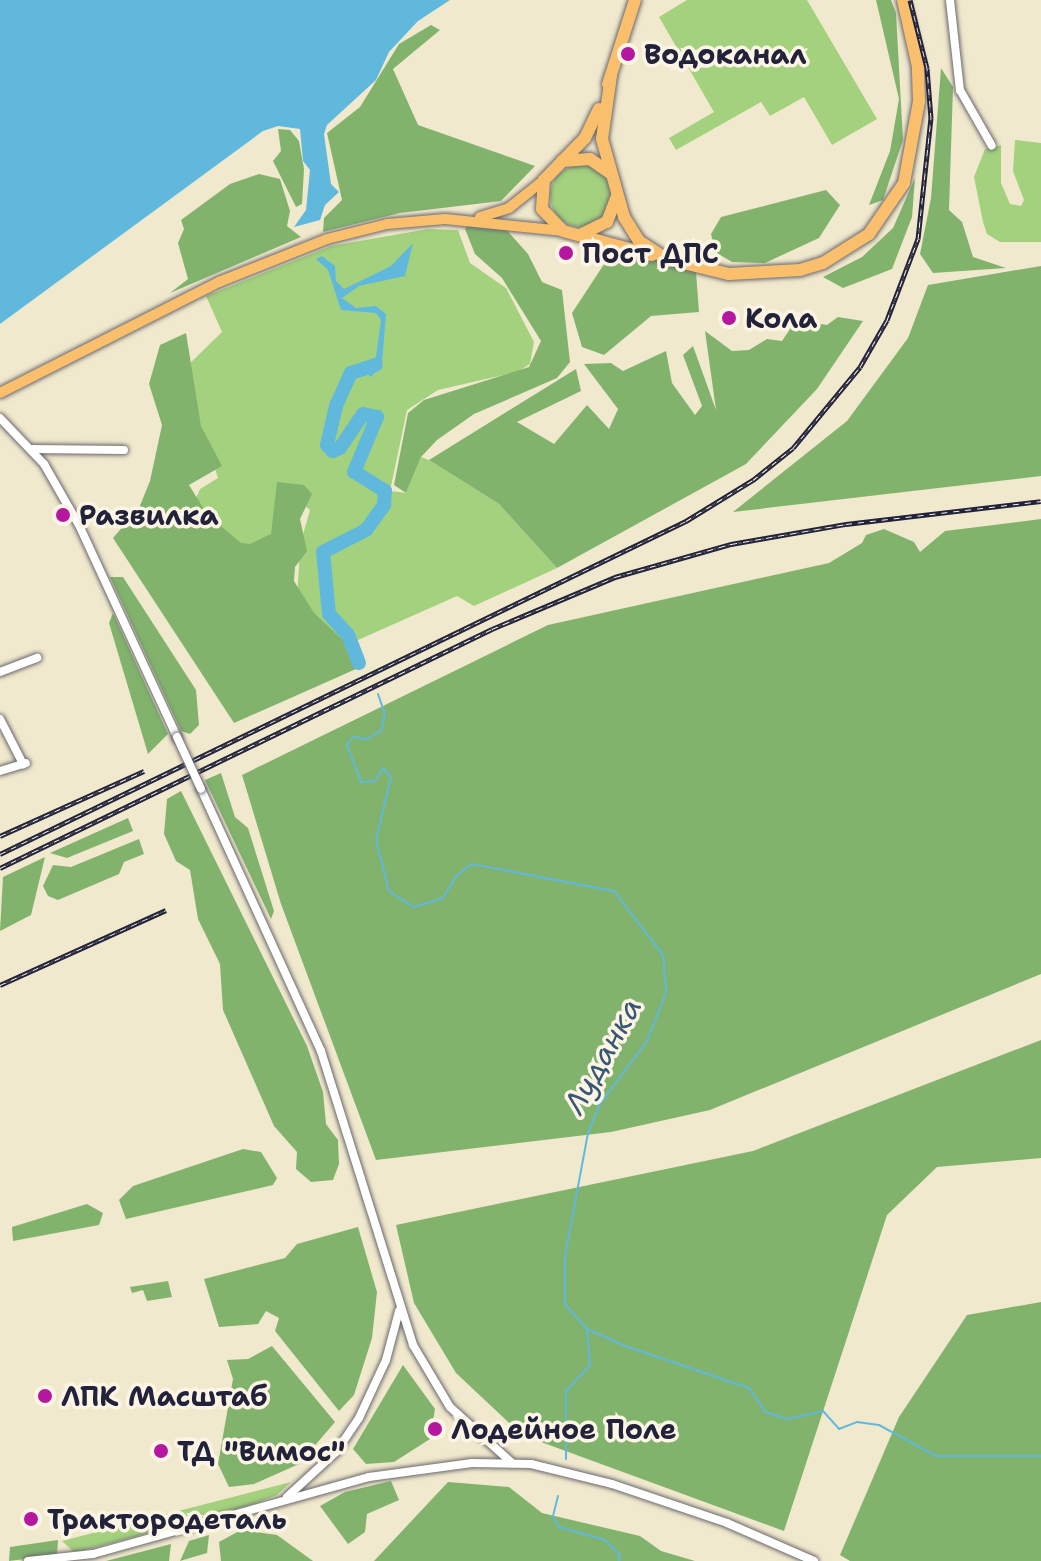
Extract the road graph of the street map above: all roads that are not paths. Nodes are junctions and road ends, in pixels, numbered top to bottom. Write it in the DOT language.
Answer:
graph roads {
  1 [pos="635,0"];
  2 [pos="903,0"];
  3 [pos="950,0"];
  4 [pos="611,76"];
  5 [pos="992,146"];
  6 [pos="556,165"];
  7 [pos="612,175"];
  8 [pos="544,180"];
  9 [pos="618,192"];
  10 [pos="470,219"];
  11 [pos="563,231"];
  12 [pos="578,235"];
  13 [pos="667,259"];
  14 [pos="0,393"];
  15 [pos="0,418"];
  16 [pos="32,449"];
  17 [pos="124,450"];
  18 [pos="37,658"];
  19 [pos="0,672"];
  20 [pos="0,719"];
  21 [pos="0,771"];
  22 [pos="400,1309"];
  23 [pos="512,1463"];
  24 [pos="284,1500"];
  25 [pos="28,1561"];
  26 [pos="814,1561"];
  1 -- 4 [label="highway"];
  2 -- 13 [label="highway"];
  3 -- 5 [label="street"];
  4 -- 6 [label="highway"];
  4 -- 7 [label="highway"];
  6 -- 7 [label="highway"];
  6 -- 8 [label="highway"];
  7 -- 9 [label="highway"];
  8 -- 10 [label="main road"];
  8 -- 11 [label="highway"];
  9 -- 12 [label="highway"];
  9 -- 13 [label="highway"];
  10 -- 11 [label="main road"];
  10 -- 14 [label="main road"];
  11 -- 12 [label="highway"];
  12 -- 13 [label="highway"];
  15 -- 16 [label="street"];
  16 -- 17 [label="street"];
  16 -- 22 [label="street, bridge"];
  18 -- 19 [label="street"];
  20 -- 21 [label="street"];
  22 -- 23 [label="street"];
  22 -- 24 [label="street"];
  23 -- 24 [label="street"];
  23 -- 26 [label="street"];
  24 -- 25 [label="street"];
}
